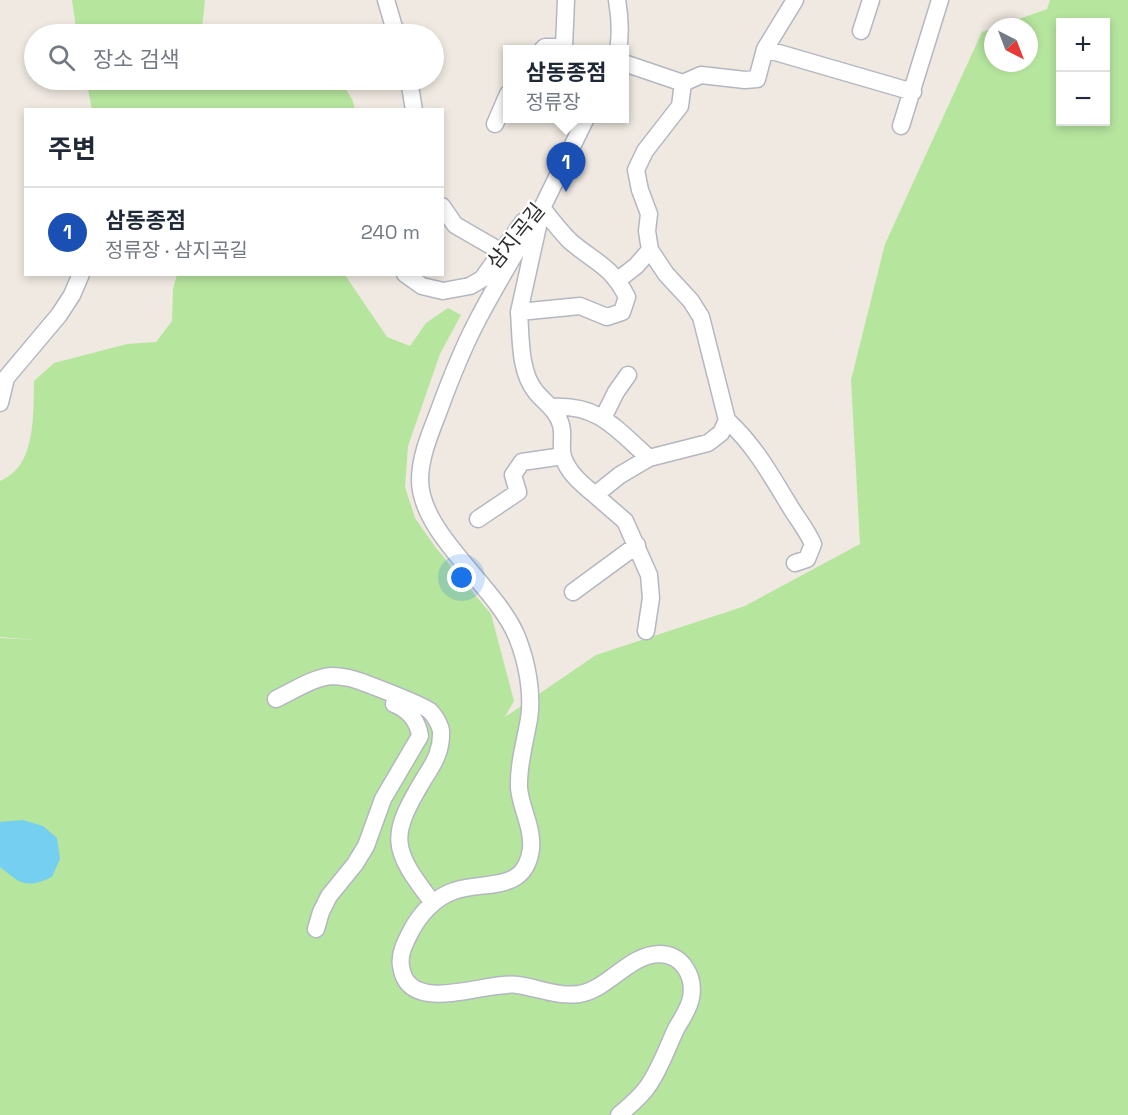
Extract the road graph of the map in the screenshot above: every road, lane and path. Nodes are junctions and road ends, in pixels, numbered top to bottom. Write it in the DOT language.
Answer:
graph roads {
  1 [pos="386,0"];
  2 [pos="566,0"];
  3 [pos="617,0"];
  4 [pos="795,0"];
  5 [pos="871,0"];
  6 [pos="940,0"];
  7 [pos="393,24"];
  8 [pos="861,31"];
  9 [pos="564,45"];
  10 [pos="619,45"];
  11 [pos="765,49"];
  12 [pos="629,65"];
  13 [pos="683,83"];
  14 [pos="411,90"];
  15 [pos="913,92"];
  16 [pos="503,104"];
  17 [pos="414,108"];
  18 [pos="584,123"];
  19 [pos="495,124"];
  20 [pos="901,126"];
  21 [pos="542,208"];
  22 [pos="444,209"];
  23 [pos="650,250"];
  24 [pos="500,251"];
  25 [pos="80,276"];
  26 [pos="408,276"];
  27 [pos="618,280"];
  28 [pos="519,312"];
  29 [pos="628,375"];
  30 [pos="0,403"];
  31 [pos="552,407"];
  32 [pos="603,418"];
  33 [pos="727,420"];
  34 [pos="563,456"];
  35 [pos="649,458"];
  36 [pos="595,495"];
  37 [pos="478,519"];
  38 [pos="637,545"];
  39 [pos="795,563"];
  40 [pos="573,592"];
  41 [pos="646,631"];
  42 [pos="349,678"];
  43 [pos="276,699"];
  44 [pos="433,903"];
  45 [pos="316,929"];
  46 [pos="619,1115"];
  1 -- 7 [label="street"];
  2 -- 9 [label="street"];
  3 -- 10 [label="street"];
  4 -- 11 [label="street"];
  5 -- 8 [label="street"];
  6 -- 15 [label="street"];
  11 -- 13 [label="street"];
  11 -- 15 [label="street"];
  12 -- 13 [label="street"];
  13 -- 23 [label="street"];
  14 -- 17 [label="street"];
  15 -- 20 [label="street"];
  16 -- 19 [label="street"];
  18 -- 21 [label="street, 삼지곡길"];
  21 -- 24 [label="street, 삼지곡길"];
  21 -- 27 [label="street"];
  21 -- 28 [label="street"];
  21 -- 44 [label="street"];
  22 -- 24 [label="street"];
  23 -- 27 [label="street"];
  23 -- 33 [label="street"];
  24 -- 26 [label="street, 삼지곡길"];
  25 -- 30 [label="street"];
  27 -- 28 [label="street"];
  28 -- 31 [label="street"];
  29 -- 32 [label="street"];
  31 -- 32 [label="street"];
  31 -- 34 [label="street"];
  32 -- 35 [label="street"];
  33 -- 35 [label="street"];
  33 -- 39 [label="street"];
  34 -- 36 [label="street"];
  34 -- 37 [label="street"];
  35 -- 36 [label="street"];
  36 -- 38 [label="street"];
  38 -- 40 [label="street"];
  38 -- 41 [label="street"];
  42 -- 43 [label="street"];
  42 -- 44 [label="street"];
  42 -- 45 [label="street"];
  44 -- 46 [label="street"];
}
